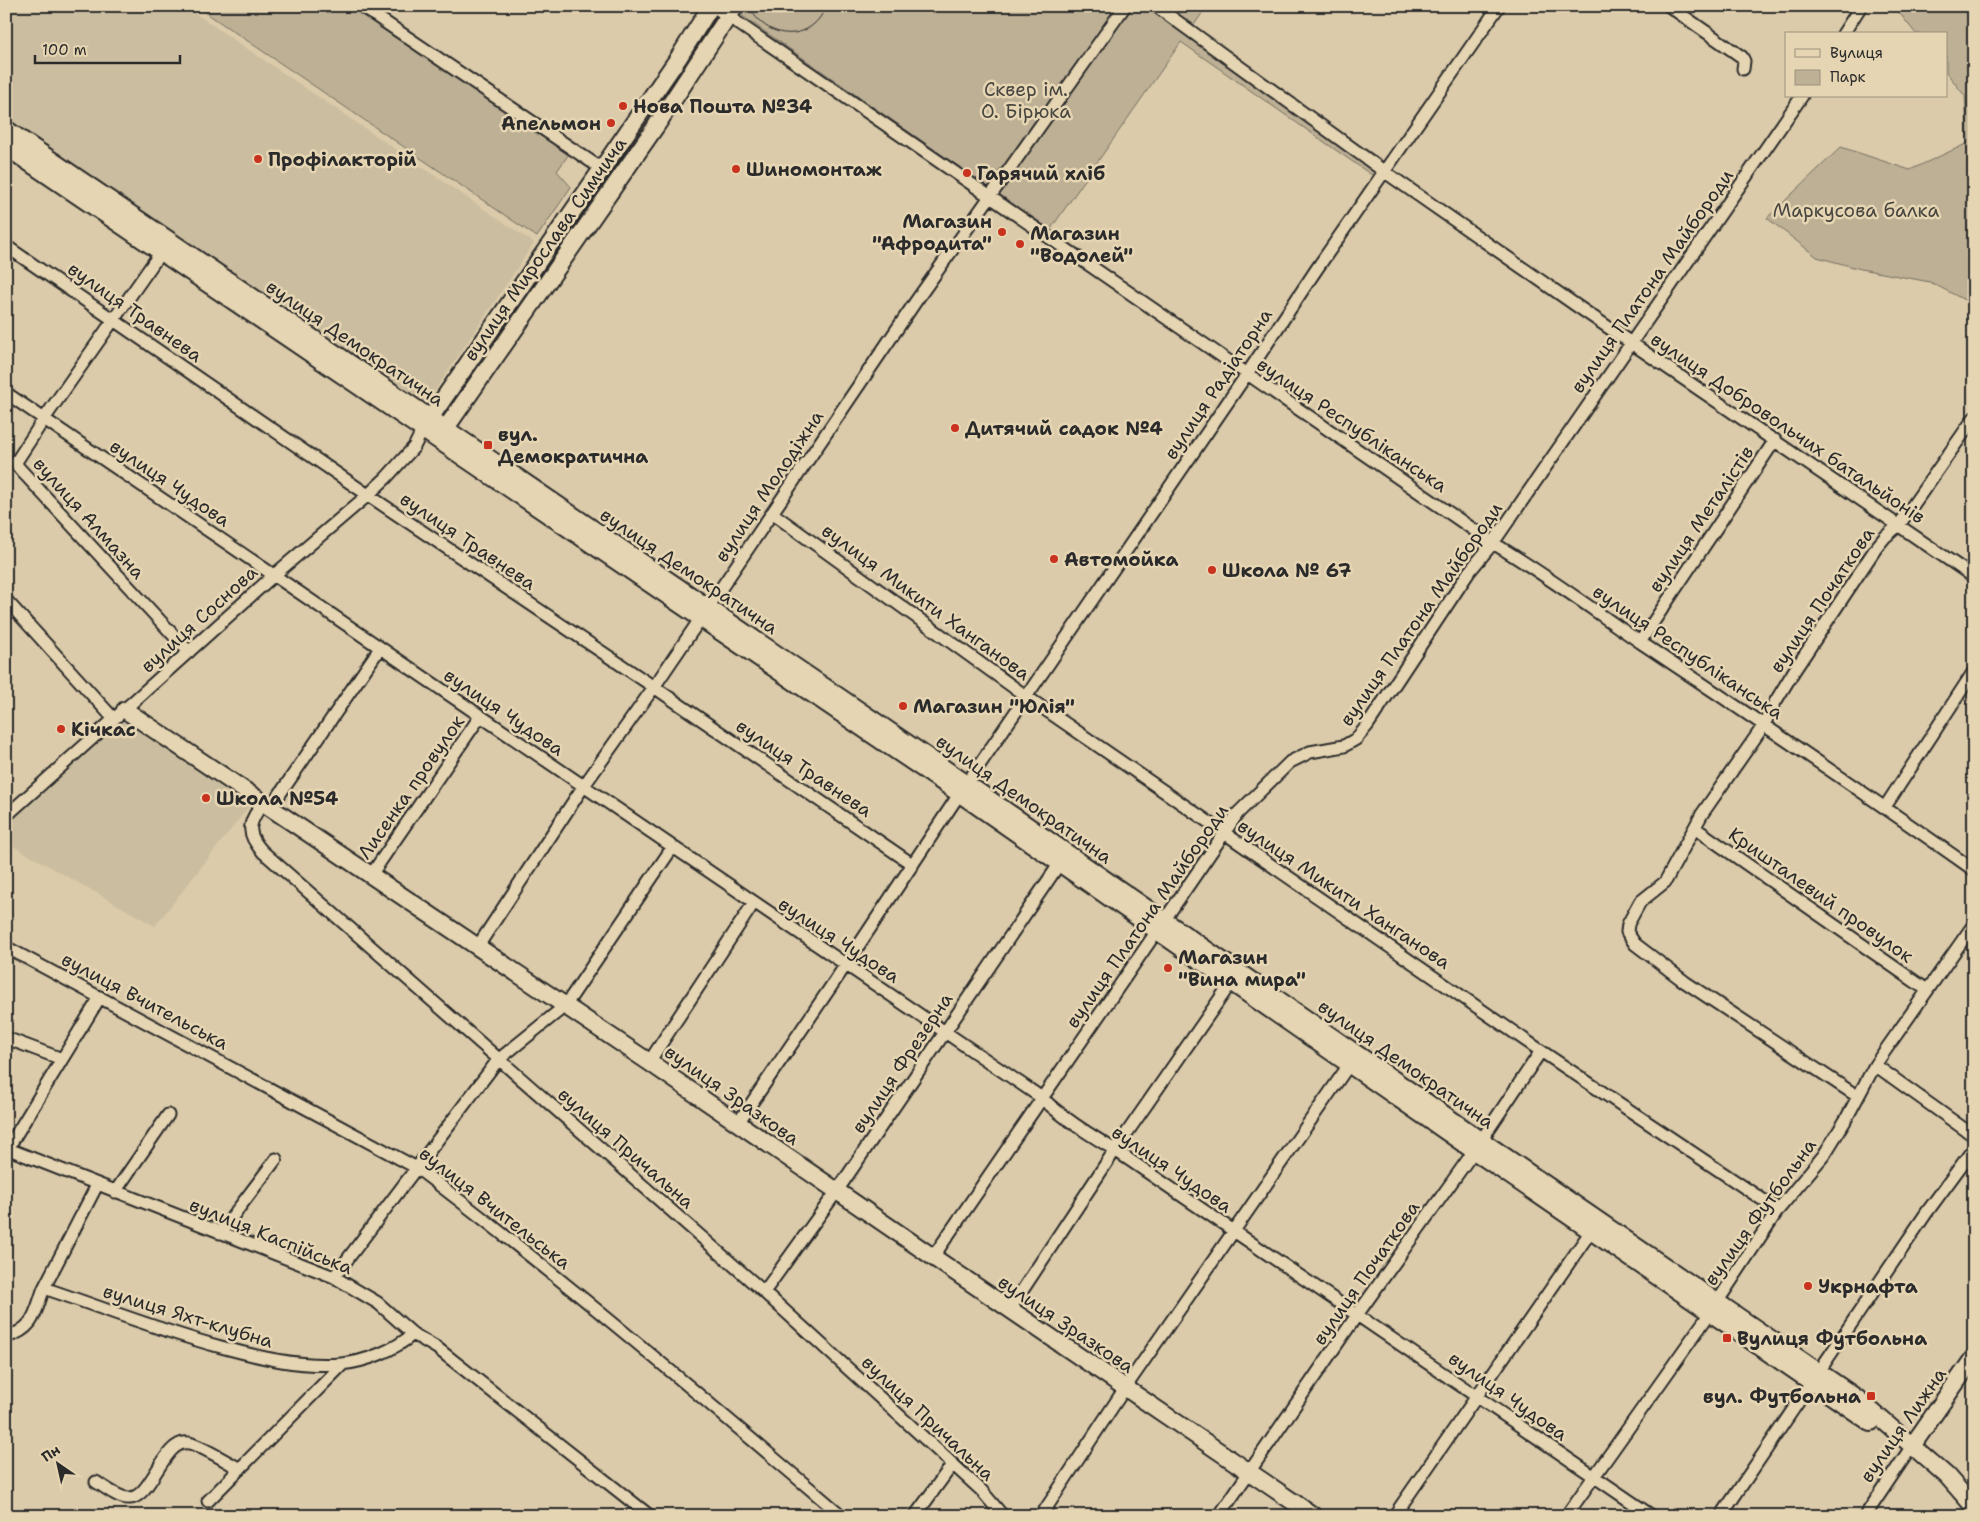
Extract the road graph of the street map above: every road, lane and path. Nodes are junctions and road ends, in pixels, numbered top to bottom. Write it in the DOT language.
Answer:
graph roads {
  1 [pos="362,6"];
  2 [pos="712,6"];
  3 [pos="1125,6"];
  4 [pos="1156,6"];
  5 [pos="1499,6"];
  6 [pos="1669,6"];
  7 [pos="1861,6"];
  8 [pos="731,11"];
  9 [pos="1844,32"];
  10 [pos="1743,69"];
  11 [pos="1801,98"];
  12 [pos="6,129"];
  13 [pos="6,147"];
  14 [pos="602,170"];
  15 [pos="1385,172"];
  16 [pos="989,196"];
  17 [pos="6,246"];
  18 [pos="161,252"];
  19 [pos="114,319"];
  20 [pos="1630,342"];
  21 [pos="1247,374"];
  22 [pos="6,393"];
  23 [pos="1974,418"];
  24 [pos="44,419"];
  25 [pos="426,424"];
  26 [pos="442,434"];
  27 [pos="1774,440"];
  28 [pos="414,447"];
  29 [pos="368,495"];
  30 [pos="772,513"];
  31 [pos="1899,525"];
  32 [pos="1492,543"];
  33 [pos="273,576"];
  34 [pos="1974,577"];
  35 [pos="6,600"];
  36 [pos="704,613"];
  37 [pos="1640,642"];
  38 [pos="380,648"];
  39 [pos="189,652"];
  40 [pos="1974,671"];
  41 [pos="654,687"];
  42 [pos="1027,697"];
  43 [pos="120,714"];
  44 [pos="479,718"];
  45 [pos="1764,725"];
  46 [pos="583,787"];
  47 [pos="963,789"];
  48 [pos="267,804"];
  49 [pos="1885,807"];
  50 [pos="6,816"];
  51 [pos="1695,828"];
  52 [pos="1224,833"];
  53 [pos="672,848"];
  54 [pos="1063,858"];
  55 [pos="912,864"];
  56 [pos="1974,870"];
  57 [pos="371,875"];
  58 [pos="753,904"];
  59 [pos="1974,924"];
  60 [pos="1161,926"];
  61 [pos="478,946"];
  62 [pos="6,947"];
  63 [pos="845,966"];
  64 [pos="1235,977"];
  65 [pos="1926,990"];
  66 [pos="100,997"];
  67 [pos="565,1006"];
  68 [pos="944,1032"];
  69 [pos="6,1038"];
  70 [pos="1541,1051"];
  71 [pos="62,1059"];
  72 [pos="498,1060"];
  73 [pos="1353,1060"];
  74 [pos="649,1062"];
  75 [pos="1875,1065"];
  76 [pos="1857,1096"];
  77 [pos="1042,1098"];
  78 [pos="168,1115"];
  79 [pos="738,1122"];
  80 [pos="1974,1136"];
  81 [pos="1478,1146"];
  82 [pos="7,1148"];
  83 [pos="1974,1148"];
  84 [pos="1115,1150"];
  85 [pos="276,1159"];
  86 [pos="417,1168"];
  87 [pos="97,1185"];
  88 [pos="837,1191"];
  89 [pos="115,1192"];
  90 [pos="1778,1210"];
  91 [pos="1233,1231"];
  92 [pos="1591,1231"];
  93 [pos="220,1233"];
  94 [pos="932,1257"];
  95 [pos="334,1278"];
  96 [pos="44,1288"];
  97 [pos="764,1292"];
  98 [pos="1714,1307"];
  99 [pos="1010,1309"];
  100 [pos="1357,1315"];
  101 [pos="413,1334"];
  102 [pos="6,1337"];
  103 [pos="1974,1357"];
  104 [pos="343,1364"];
  105 [pos="1816,1377"];
  106 [pos="1125,1388"];
  107 [pos="1477,1395"];
  108 [pos="1912,1446"];
  109 [pos="952,1465"];
  110 [pos="240,1469"];
  111 [pos="1249,1471"];
  112 [pos="1593,1476"];
  113 [pos="96,1482"];
  114 [pos="208,1501"];
  115 [pos="1974,1507"];
  116 [pos="642,1513"];
  117 [pos="842,1516"];
  118 [pos="915,1516"];
  119 [pos="1003,1516"];
  120 [pos="1041,1516"];
  121 [pos="1219,1516"];
  122 [pos="1314,1516"];
  123 [pos="1394,1516"];
  124 [pos="1566,1516"];
  125 [pos="1652,1516"];
  126 [pos="1721,1516"];
  127 [pos="1864,1516"];
  1 -- 14 [label="street"];
  2 -- 8 [label="street, вулиця Республіканська"];
  2 -- 14 [label="street, вулиця Мирослава Симчича"];
  3 -- 16 [label="street, вулиця Молодіжна"];
  4 -- 15 [label="street, вулиця Добровольчих батальйонів"];
  5 -- 15 [label="street, вулиця Радіаторна"];
  6 -- 10 [label="street"];
  7 -- 9 [label="street"];
  8 -- 16 [label="street, вулиця Республіканська"];
  8 -- 26 [label="street, вулиця Мирослава Симчича"];
  11 -- 20 [label="street, вулиця Платона Майбороди"];
  12 -- 25 [label="street, вулиця Демократична"];
  13 -- 18 [label="street, вулиця Демократична"];
  14 -- 25 [label="street, вулиця Мирослава Симчича"];
  15 -- 20 [label="street, вулиця Добровольчих батальйонів"];
  15 -- 21 [label="street, вулиця Радіаторна"];
  16 -- 21 [label="street, вулиця Республіканська"];
  16 -- 30 [label="street, вулиця Молодіжна"];
  17 -- 19 [label="street, вулиця Травнева"];
  18 -- 19 [label="street, вулиця Алмазна"];
  18 -- 25 [label="street, вулиця Демократична"];
  19 -- 24 [label="street, вулиця Алмазна"];
  19 -- 29 [label="street, вулиця Травнева"];
  20 -- 27 [label="street, вулиця Добровольчих батальйонів"];
  20 -- 32 [label="street, вулиця Платона Майбороди"];
  21 -- 32 [label="street, вулиця Республіканська"];
  21 -- 42 [label="street, вулиця Радіаторна"];
  22 -- 24 [label="street, вулиця Чудова"];
  23 -- 31 [label="street, вулиця Початкова"];
  24 -- 33 [label="street, вулиця Чудова"];
  24 -- 39 [label="street, вулиця Алмазна"];
  25 -- 26 [label="street, вулиця Демократична"];
  25 -- 28 [label="street, вулиця Соснова"];
  26 -- 28 [label="street"];
  26 -- 36 [label="street, вулиця Демократична"];
  27 -- 31 [label="street, вулиця Добровольчих батальйонів"];
  27 -- 37 [label="street, вулиця Металістів"];
  28 -- 29 [label="street, вулиця Соснова"];
  29 -- 33 [label="street, вулиця Соснова"];
  29 -- 41 [label="street, вулиця Травнева"];
  30 -- 36 [label="street, вулиця Молодіжна"];
  30 -- 42 [label="street, вулиця Микити Ханганова"];
  31 -- 34 [label="street, вулиця Добровольчих батальйонів"];
  31 -- 45 [label="street, вулиця Початкова"];
  32 -- 37 [label="street, вулиця Республіканська"];
  32 -- 52 [label="street, вулиця Платона Майбороди"];
  33 -- 38 [label="street, вулиця Чудова"];
  33 -- 39 [label="street, вулиця Соснова"];
  35 -- 43 [label="street, вулиця Зразкова"];
  36 -- 41 [label="street, вулиця Молодіжна"];
  36 -- 47 [label="street, вулиця Демократична"];
  37 -- 45 [label="street, вулиця Республіканська"];
  38 -- 44 [label="street, вулиця Чудова"];
  38 -- 48 [label="street, вулиця Причальна"];
  39 -- 43 [label="street, вулиця Соснова"];
  40 -- 49 [label="street"];
  41 -- 46 [label="street, вулиця Молодіжна"];
  41 -- 55 [label="street, вулиця Травнева"];
  42 -- 47 [label="street, вулиця Радіаторна"];
  42 -- 52 [label="street, вулиця Микити Ханганова"];
  43 -- 48 [label="street, вулиця Зразкова"];
  43 -- 50 [label="street, вулиця Соснова"];
  44 -- 46 [label="street, вулиця Чудова"];
  44 -- 57 [label="street, Лисенка провулок"];
  45 -- 49 [label="street, вулиця Республіканська"];
  45 -- 51 [label="street, вулиця Початкова"];
  46 -- 53 [label="street, вулиця Чудова"];
  46 -- 61 [label="street, вулиця Молодіжна"];
  47 -- 54 [label="street, вулиця Демократична"];
  47 -- 55 [label="street, вулиця Радіаторна"];
  48 -- 57 [label="street, вулиця Зразкова"];
  48 -- 72 [label="street, вулиця Причальна"];
  49 -- 56 [label="street, вулиця Республіканська"];
  51 -- 65 [label="street, Кришталевий провулок"];
  51 -- 76 [label="street, вулиця Початкова"];
  52 -- 60 [label="street, вулиця Платона Майбороди"];
  52 -- 70 [label="street, вулиця Микити Ханганова"];
  53 -- 58 [label="street, вулиця Чудова"];
  53 -- 67 [label="street"];
  54 -- 60 [label="street, вулиця Демократична"];
  54 -- 68 [label="street, вулиця Фрезерна"];
  55 -- 63 [label="street, вулиця Радіаторна"];
  57 -- 61 [label="street, вулиця Зразкова"];
  58 -- 63 [label="street, вулиця Чудова"];
  58 -- 74 [label="street"];
  59 -- 65 [label="street, вулиця Футбольна"];
  60 -- 64 [label="street, вулиця Демократична"];
  60 -- 77 [label="street, вулиця Платона Майбороди"];
  61 -- 67 [label="street, вулиця Зразкова"];
  62 -- 66 [label="street, вулиця Вчительська"];
  63 -- 68 [label="street, вулиця Чудова"];
  63 -- 79 [label="street, вулиця Радіаторна"];
  64 -- 73 [label="street, вулиця Демократична"];
  64 -- 84 [label="street"];
  65 -- 75 [label="street, вулиця Футбольна"];
  66 -- 71 [label="street"];
  66 -- 86 [label="street, вулиця Вчительська"];
  67 -- 72 [label="street"];
  67 -- 74 [label="street, вулиця Зразкова"];
  68 -- 77 [label="street, вулиця Чудова"];
  68 -- 88 [label="street, вулиця Фрезерна"];
  69 -- 71 [label="street"];
  70 -- 81 [label="street, вулиця Початкова"];
  70 -- 90 [label="street, вулиця Микити Ханганова"];
  71 -- 82 [label="street"];
  72 -- 86 [label="street"];
  72 -- 97 [label="street, вулиця Причальна"];
  73 -- 81 [label="street, вулиця Демократична"];
  73 -- 91 [label="street"];
  74 -- 79 [label="street, вулиця Зразкова"];
  75 -- 76 [label="street, вулиця Футбольна"];
  75 -- 80 [label="street"];
  76 -- 90 [label="street, вулиця Футбольна"];
  77 -- 84 [label="street, вулиця Чудова"];
  77 -- 94 [label="street, вулиця Платона Майбороди"];
  78 -- 89 [label="street"];
  79 -- 88 [label="street, вулиця Зразкова"];
  81 -- 92 [label="street, вулиця Демократична"];
  81 -- 98 [label="street, вулиця Демократична"];
  81 -- 100 [label="street, вулиця Початкова"];
  82 -- 87 [label="street, вулиця Каспійська"];
  83 -- 105 [label="street"];
  84 -- 91 [label="street, вулиця Чудова"];
  84 -- 99 [label="street"];
  85 -- 93 [label="street"];
  86 -- 95 [label="street"];
  86 -- 117 [label="street, вулиця Вчительська"];
  87 -- 89 [label="street, вулиця Каспійська"];
  87 -- 96 [label="street"];
  88 -- 94 [label="street, вулиця Зразкова"];
  88 -- 97 [label="street, вулиця Фрезерна"];
  89 -- 93 [label="street, вулиця Каспійська"];
  90 -- 98 [label="street, вулиця Футбольна"];
  91 -- 100 [label="street, вулиця Чудова"];
  91 -- 106 [label="street"];
  92 -- 98 [label="street, вулиця Демократична"];
  92 -- 107 [label="street"];
  93 -- 95 [label="street, вулиця Каспійська"];
  94 -- 99 [label="street, вулиця Зразкова"];
  95 -- 101 [label="street, вулиця Каспійська"];
  96 -- 102 [label="street"];
  96 -- 104 [label="street, вулиця Яхт-клубна"];
  97 -- 109 [label="street, вулиця Причальна"];
  98 -- 105 [label="street, вулиця Демократична"];
  98 -- 112 [label="street, вулиця Футбольна"];
  99 -- 106 [label="street, вулиця Зразкова"];
  100 -- 107 [label="street, вулиця Чудова"];
  100 -- 111 [label="street, вулиця Початкова"];
  101 -- 104 [label="street, вулиця Яхт-клубна"];
  101 -- 116 [label="street, вулиця Каспійська"];
  103 -- 108 [label="street, вулиця Лижна"];
  104 -- 110 [label="street"];
  105 -- 108 [label="street, вулиця Демократична"];
  105 -- 126 [label="street"];
  106 -- 111 [label="street, вулиця Зразкова"];
  106 -- 120 [label="street"];
  107 -- 112 [label="street, вулиця Чудова"];
  107 -- 123 [label="street"];
  108 -- 115 [label="street, вулиця Демократична"];
  108 -- 127 [label="street, вулиця Лижна"];
  109 -- 118 [label="street"];
  109 -- 119 [label="street, вулиця Причальна"];
  110 -- 113 [label="street"];
  110 -- 114 [label="street"];
  111 -- 121 [label="street, вулиця Початкова"];
  111 -- 122 [label="street, вулиця Зразкова"];
  112 -- 124 [label="street, вулиця Футбольна"];
  112 -- 125 [label="street, вулиця Чудова"];
}
